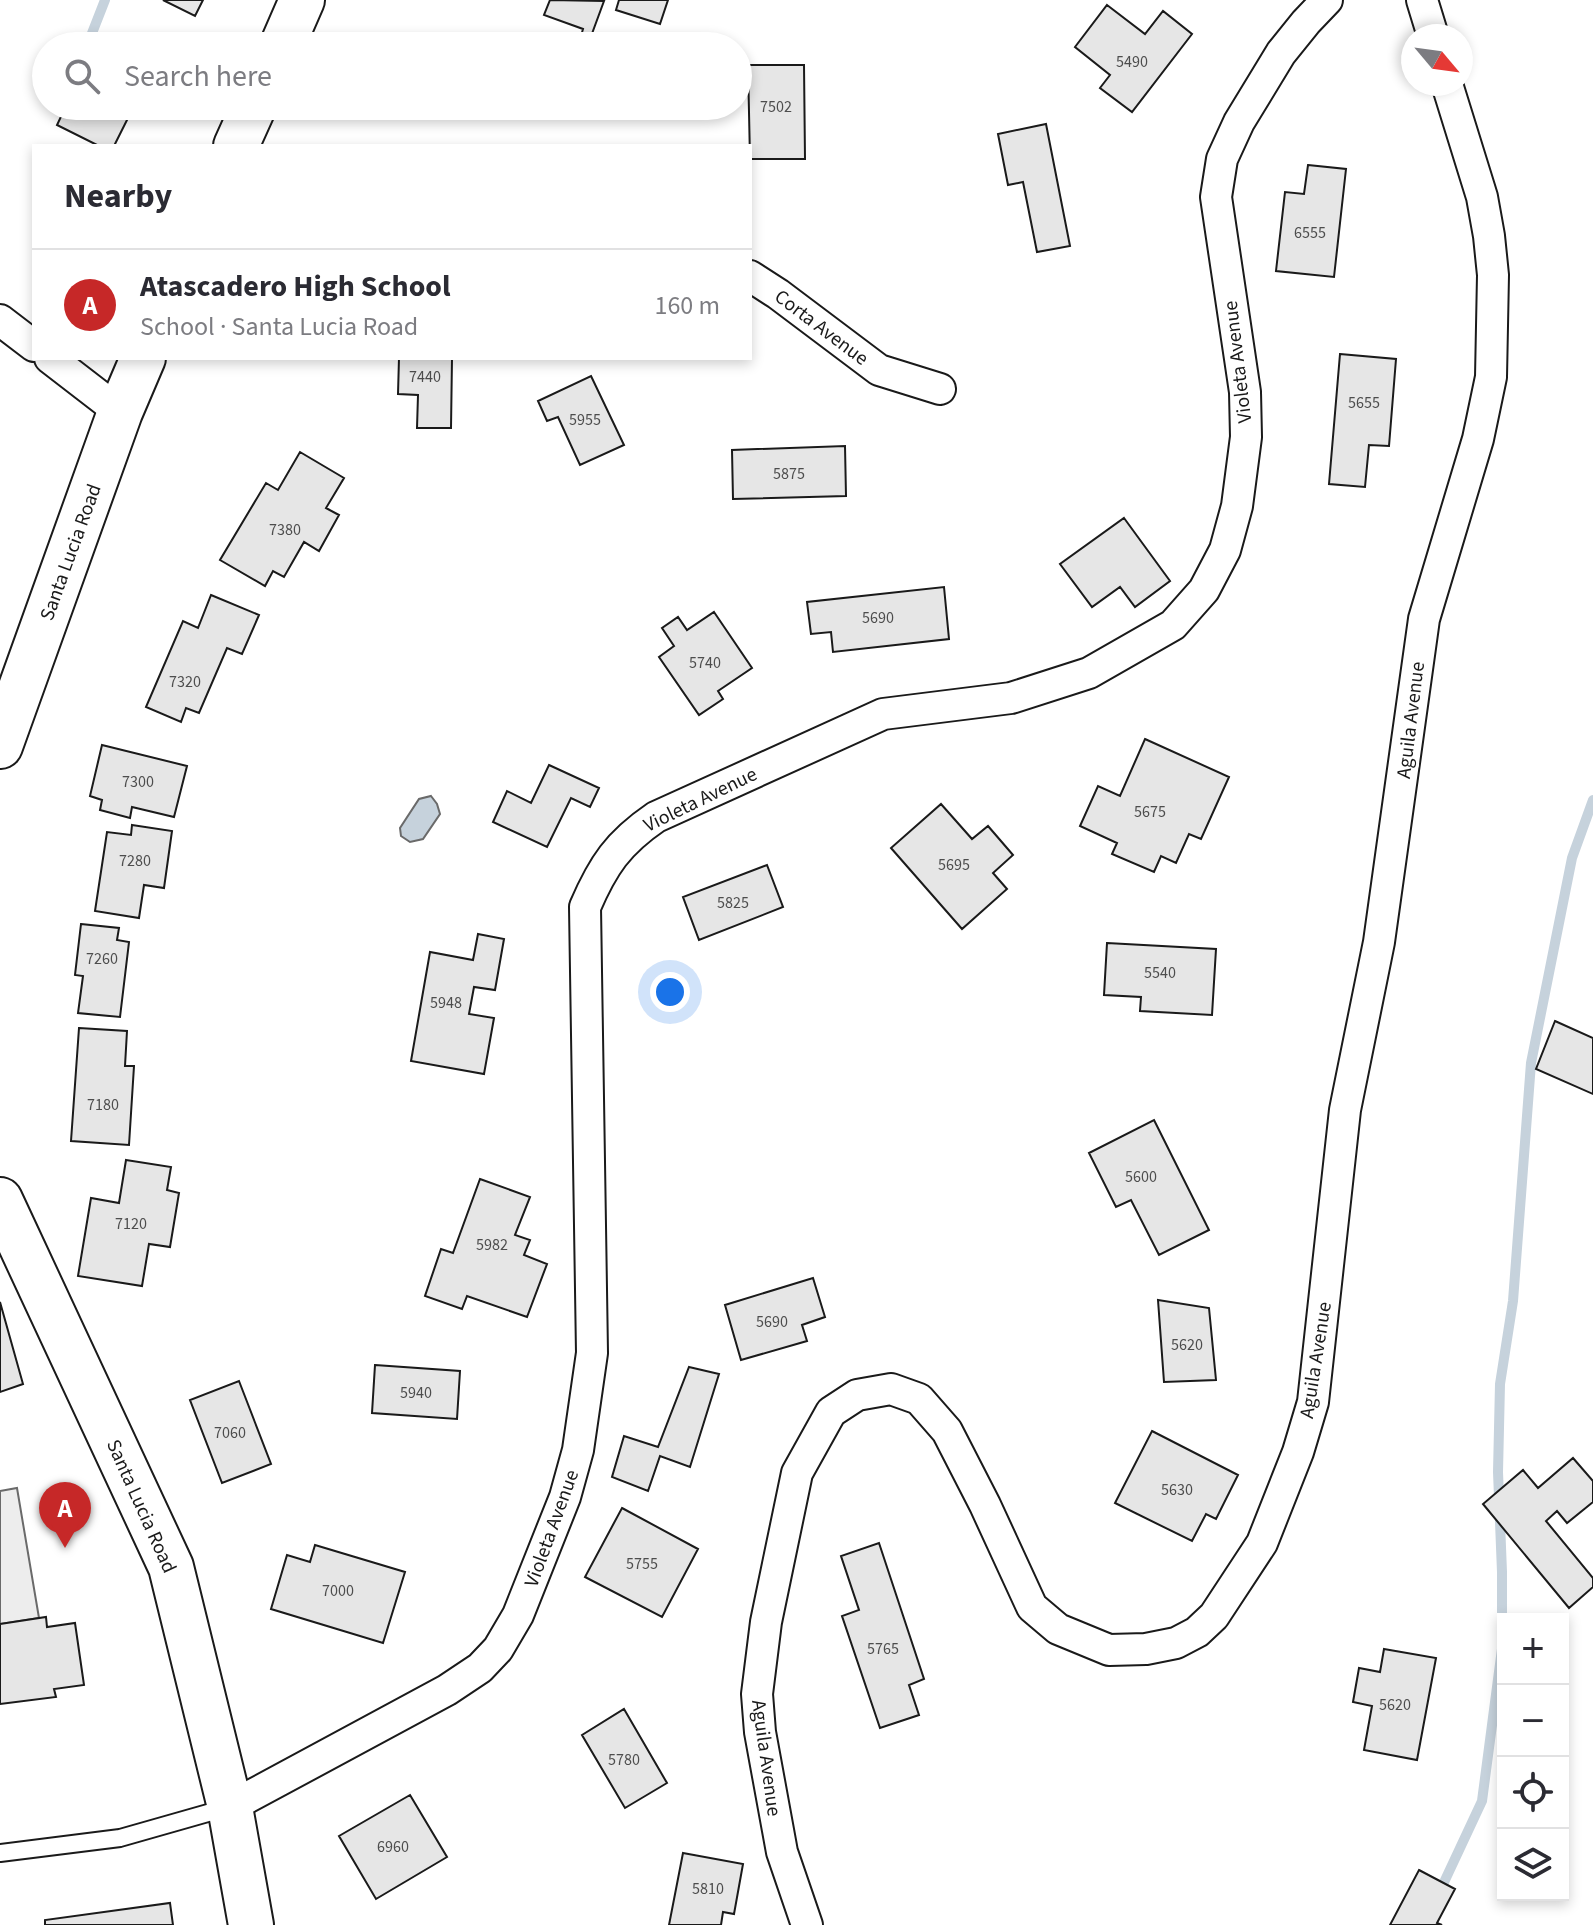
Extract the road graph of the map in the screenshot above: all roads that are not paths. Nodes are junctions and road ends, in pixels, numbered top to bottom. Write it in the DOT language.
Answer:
graph roads {
  1 [pos="302,0"];
  2 [pos="1327,0"];
  3 [pos="1422,0"];
  4 [pos="1429,24"];
  5 [pos="288,32"];
  6 [pos="1451,96"];
  7 [pos="248,120"];
  8 [pos="237,144"];
  9 [pos="752,277"];
  10 [pos="0,320"];
  11 [pos="32,344"];
  12 [pos="53,360"];
  13 [pos="142,360"];
  14 [pos="940,389"];
  15 [pos="120,412"];
  16 [pos="0,746"];
  17 [pos="0,1200"];
  18 [pos="230,1807"];
  19 [pos="0,1853"];
  20 [pos="251,1925"];
  21 [pos="807,1925"];
  1 -- 5 [label="street"];
  2 -- 18 [label="street, Violeta Avenue"];
  3 -- 4 [label="street"];
  6 -- 21 [label="street, Aguila Avenue"];
  7 -- 8 [label="street"];
  9 -- 14 [label="street, Corta Avenue"];
  10 -- 11 [label="street"];
  12 -- 15 [label="street"];
  13 -- 15 [label="street, Santa Lucia Road"];
  15 -- 16 [label="street, Santa Lucia Road"];
  17 -- 18 [label="street, Santa Lucia Road"];
  18 -- 19 [label="lane"];
  18 -- 20 [label="street, Santa Lucia Road"];
}
